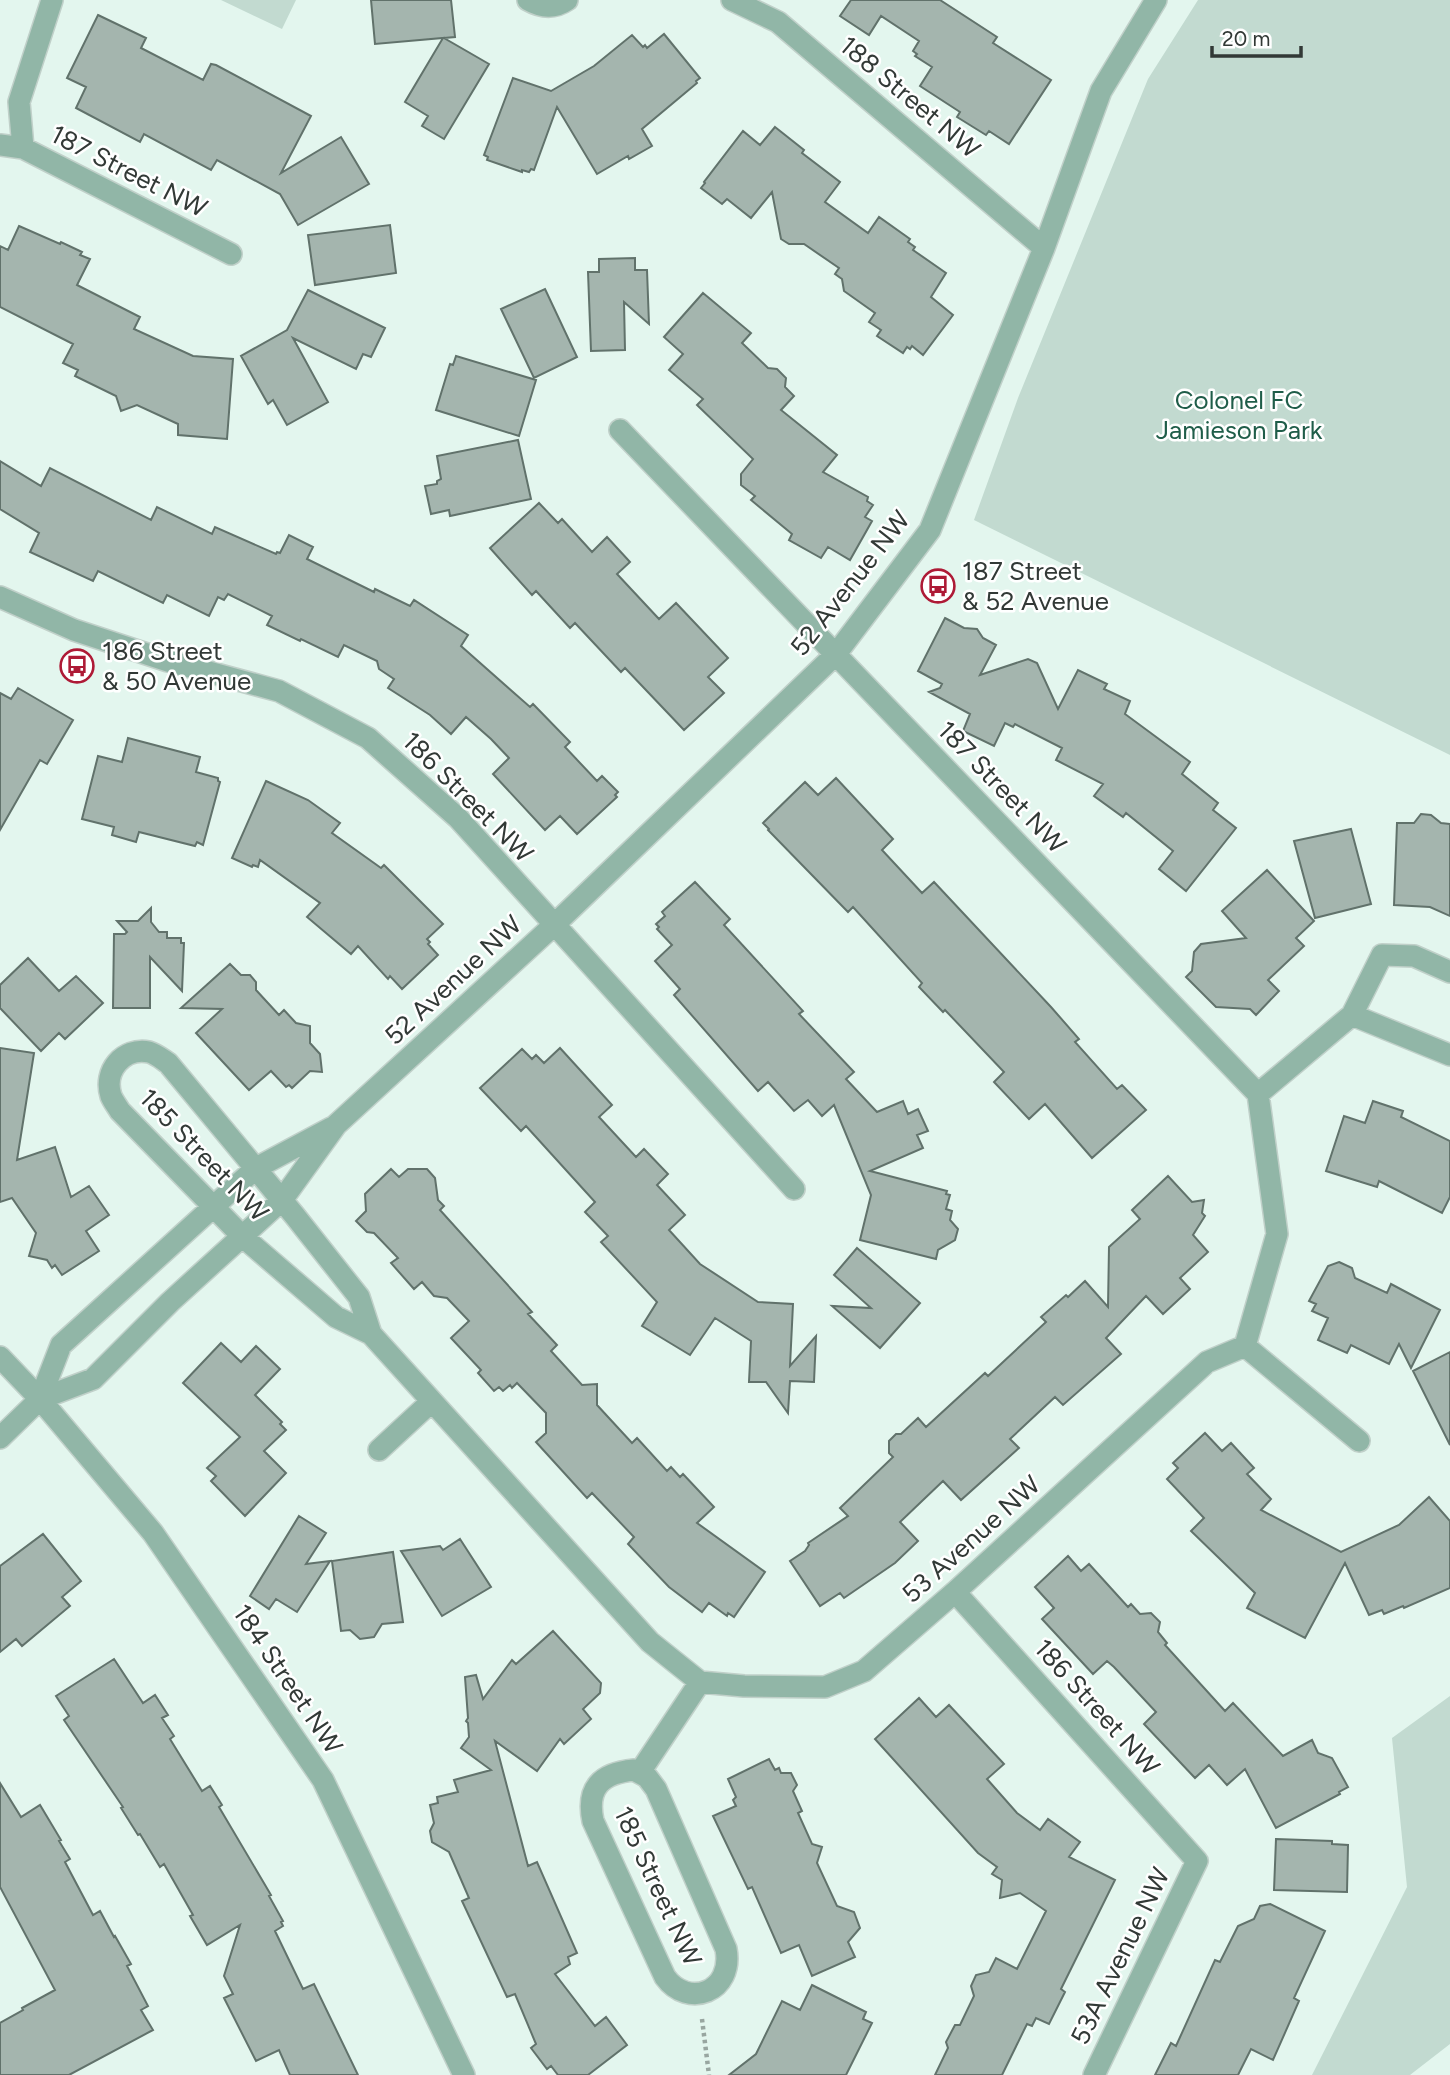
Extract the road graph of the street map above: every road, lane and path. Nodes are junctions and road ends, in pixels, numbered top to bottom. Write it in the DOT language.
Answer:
graph roads {
  1 [pos="52,0"];
  2 [pos="528,0"];
  3 [pos="567,0"];
  4 [pos="733,0"];
  5 [pos="1156,0"];
  6 [pos="0,145"];
  7 [pos="23,148"];
  8 [pos="1044,248"];
  9 [pos="231,254"];
  10 [pos="620,430"];
  11 [pos="0,597"];
  12 [pos="836,654"];
  13 [pos="554,925"];
  14 [pos="1450,972"];
  15 [pos="1352,1015"];
  16 [pos="1450,1055"];
  17 [pos="1258,1094"];
  18 [pos="336,1125"];
  19 [pos="256,1168"];
  20 [pos="794,1189"];
  21 [pos="282,1200"];
  22 [pos="212,1207"];
  23 [pos="243,1237"];
  24 [pos="371,1334"];
  25 [pos="1245,1346"];
  26 [pos="0,1357"];
  27 [pos="40,1399"];
  28 [pos="431,1402"];
  29 [pos="0,1438"];
  30 [pos="1359,1441"];
  31 [pos="380,1450"];
  32 [pos="955,1592"];
  33 [pos="700,1682"];
  34 [pos="640,1772"];
  35 [pos="1197,1861"];
  36 [pos="698,1993"];
  37 [pos="464,2075"];
  38 [pos="709,2075"];
  39 [pos="1094,2075"];
  1 -- 7 [label="street"];
  2 -- 3 [label="street"];
  4 -- 8 [label="street, 188 Street NW"];
  5 -- 8 [label="street, 52 Avenue NW"];
  6 -- 7 [label="street, 187 Street NW"];
  7 -- 9 [label="street, 187 Street NW"];
  8 -- 12 [label="street, 52 Avenue NW"];
  10 -- 12 [label="street, 187 Street NW"];
  11 -- 13 [label="street, 186 Street NW"];
  12 -- 13 [label="street, 52 Avenue NW"];
  12 -- 17 [label="street, 187 Street NW"];
  13 -- 18 [label="street, 52 Avenue NW"];
  13 -- 20 [label="street, 186 Street NW"];
  14 -- 15 [label="street"];
  15 -- 16 [label="street"];
  15 -- 17 [label="street"];
  17 -- 25 [label="street"];
  18 -- 19 [label="street, 52 Avenue NW"];
  18 -- 21 [label="street, 52 Avenue NW"];
  19 -- 21 [label="street, 185 Street NW"];
  19 -- 22 [label="street, 52 Avenue NW"];
  19 -- 22 [label="street, 185 Street NW"];
  21 -- 23 [label="street, 52 Avenue NW"];
  21 -- 24 [label="street, 185 Street NW"];
  22 -- 23 [label="street, 185 Street NW"];
  22 -- 27 [label="street, 52 Avenue NW"];
  23 -- 24 [label="street, 185 Street NW"];
  23 -- 27 [label="street, 52 Avenue NW"];
  24 -- 28 [label="street, 185 Street NW"];
  25 -- 30 [label="street"];
  25 -- 32 [label="street, 53 Avenue NW"];
  26 -- 27 [label="street, 184 Street NW"];
  27 -- 29 [label="street"];
  27 -- 37 [label="street, 184 Street NW"];
  28 -- 31 [label="street"];
  28 -- 33 [label="street, 185 Street NW"];
  32 -- 33 [label="street, 53 Avenue NW"];
  32 -- 35 [label="street, 186 Street NW"];
  33 -- 34 [label="street, 185 Street NW"];
  34 -- 36 [label="street, 185 Street NW"];
  34 -- 36 [label="street, 185 Street NW"];
  35 -- 39 [label="street, 53A Avenue NW"];
  36 -- 38 [label="path"];
}
